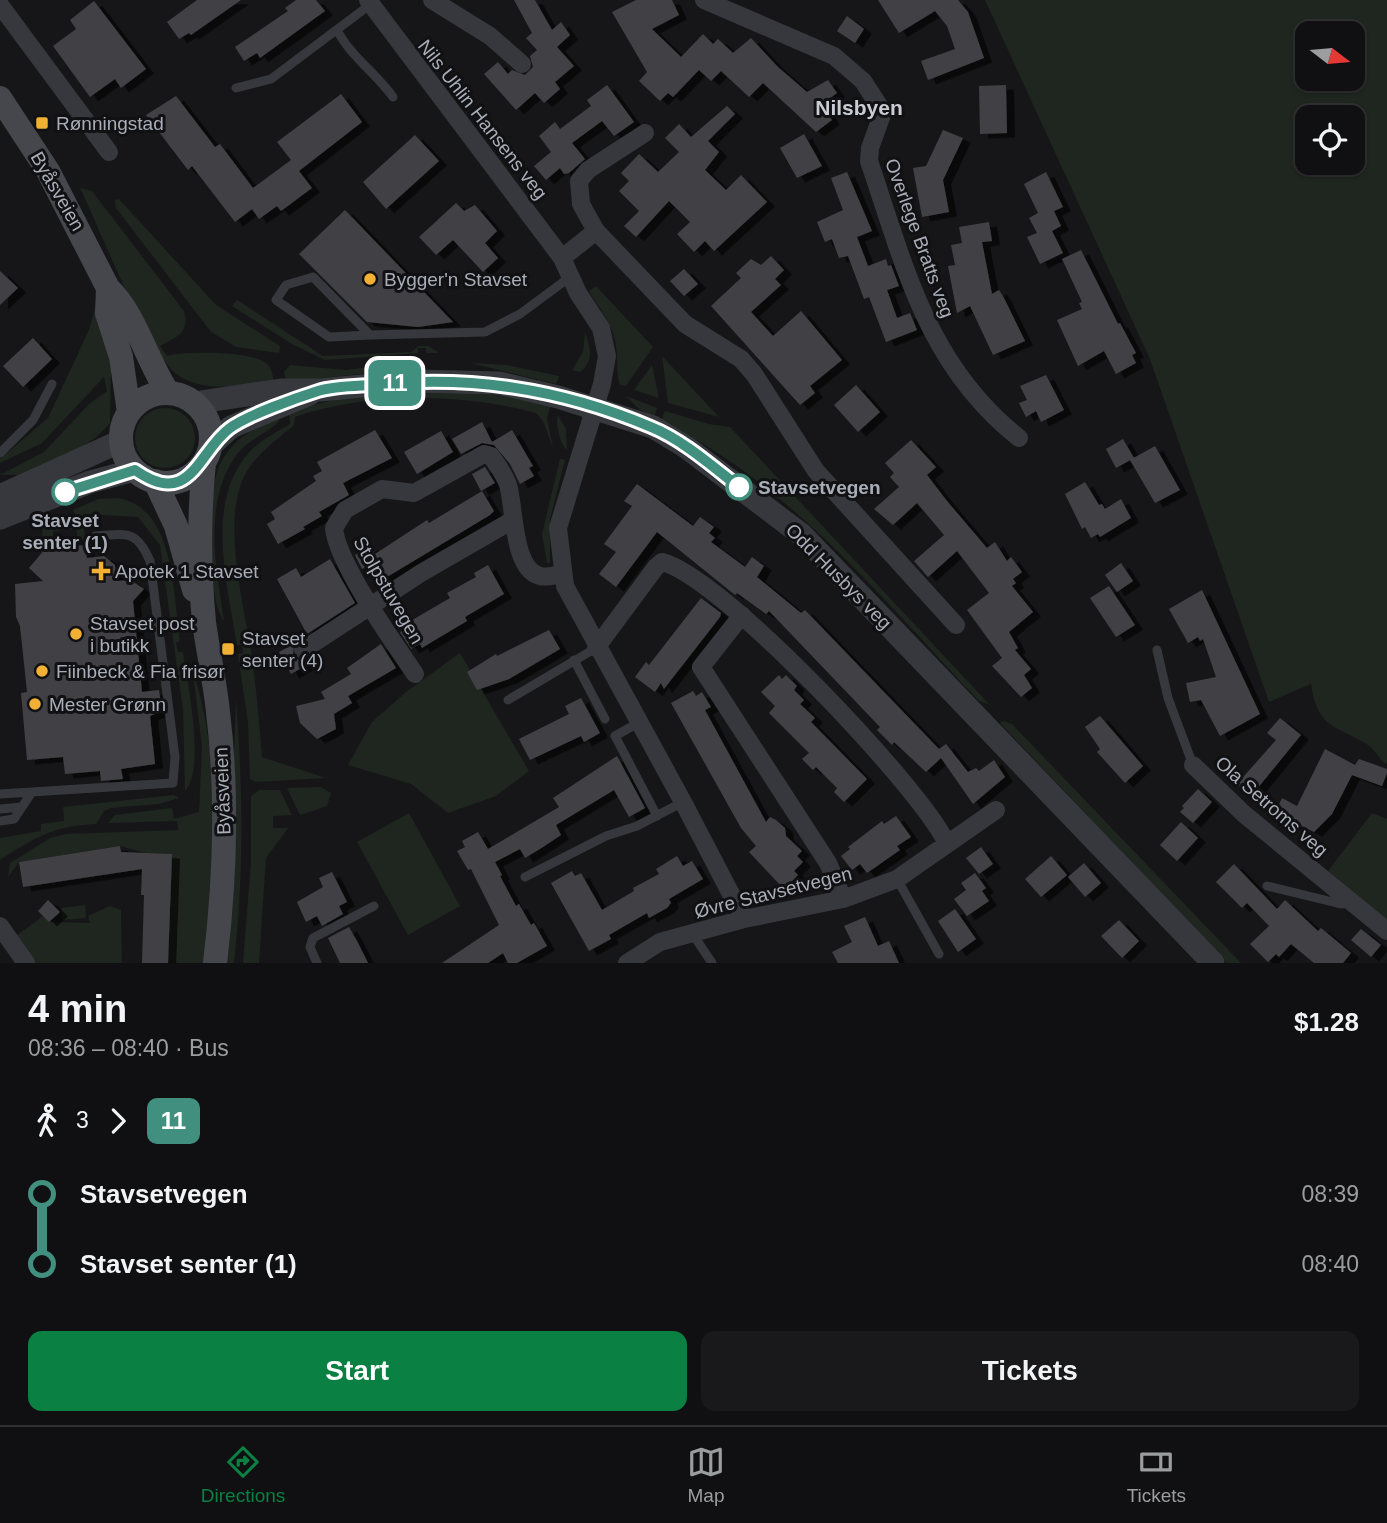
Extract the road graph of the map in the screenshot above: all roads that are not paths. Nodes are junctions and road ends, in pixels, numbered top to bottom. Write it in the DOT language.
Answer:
graph roads {
  1 [pos="432,0"];
  2 [pos="704,0"];
  3 [pos="369,2"];
  4 [pos="0,5"];
  5 [pos="337,30"];
  6 [pos="522,64"];
  7 [pos="236,88"];
  8 [pos="393,97"];
  9 [pos="0,99"];
  10 [pos="645,133"];
  11 [pos="109,152"];
  12 [pos="596,231"];
  13 [pos="562,258"];
  14 [pos="570,277"];
  15 [pos="108,288"];
  16 [pos="370,335"];
  17 [pos="52,384"];
  18 [pos="320,390"];
  19 [pos="168,393"];
  20 [pos="194,403"];
  21 [pos="595,408"];
  22 [pos="130,412"];
  23 [pos="1019,438"];
  24 [pos="121,441"];
  25 [pos="0,453"];
  26 [pos="207,454"];
  27 [pos="145,476"];
  28 [pos="0,496"];
  29 [pos="0,518"];
  30 [pos="513,520"];
  31 [pos="94,536"];
  32 [pos="562,573"];
  33 [pos="371,606"];
  34 [pos="742,615"];
  35 [pos="204,620"];
  36 [pos="956,625"];
  37 [pos="596,648"];
  38 [pos="303,650"];
  39 [pos="1157,650"];
  40 [pos="574,660"];
  41 [pos="415,674"];
  42 [pos="508,700"];
  43 [pos="605,719"];
  44 [pos="638,723"];
  45 [pos="1193,765"];
  46 [pos="32,792"];
  47 [pos="0,794"];
  48 [pos="683,802"];
  49 [pos="22,807"];
  50 [pos="0,808"];
  51 [pos="996,810"];
  52 [pos="657,816"];
  53 [pos="0,821"];
  54 [pos="946,842"];
  55 [pos="525,877"];
  56 [pos="897,879"];
  57 [pos="1267,886"];
  58 [pos="843,899"];
  59 [pos="1352,901"];
  60 [pos="374,906"];
  61 [pos="744,919"];
  62 [pos="0,926"];
  63 [pos="1387,931"];
  64 [pos="692,933"];
  65 [pos="939,954"];
  66 [pos="26,963"];
  67 [pos="215,963"];
  68 [pos="317,963"];
  69 [pos="627,963"];
  70 [pos="712,963"];
  71 [pos="1213,963"];
  1 -- 6 [label="street"];
  2 -- 23 [label="street, Overlege Bratts veg"];
  3 -- 5 [label="lane, Nils Uhlin Hansens veg"];
  3 -- 13 [label="street, Nils Uhlin Hansens veg"];
  4 -- 11 [label="street"];
  5 -- 7 [label="lane, Nils Uhlin Hansens veg"];
  5 -- 8 [label="lane"];
  9 -- 15 [label="main road, Byåsveien"];
  10 -- 12 [label="street, Nils Uhlin Hansens veg"];
  12 -- 13 [label="street"];
  12 -- 36 [label="street, Nils Uhlin Hansens veg"];
  13 -- 14 [label="street, Nils Uhlin Hansens veg"];
  14 -- 16 [label="lane"];
  14 -- 21 [label="street, Nils Uhlin Hansens veg"];
  15 -- 19 [label="main road, Byåsveien"];
  15 -- 22 [label="main road, Byåsveien"];
  16 -- 16 [label="lane"];
  17 -- 25 [label="lane"];
  18 -- 20 [label="street, Odd Husbys veg"];
  18 -- 21 [label="street, Odd Husbys veg"];
  18 -- 26 [label="street, Odd Husbys veg"];
  19 -- 20 [label="main road"];
  19 -- 22 [label="main road"];
  20 -- 26 [label="main road"];
  21 -- 32 [label="street"];
  21 -- 71 [label="street, Odd Husbys veg"];
  22 -- 24 [label="main road"];
  24 -- 27 [label="main road"];
  24 -- 28 [label="street"];
  26 -- 27 [label="main road"];
  26 -- 35 [label="main road, Byåsveien"];
  27 -- 29 [label="street"];
  27 -- 35 [label="main road, Byåsveien"];
  30 -- 32 [label="street, Stolpstuvegen"];
  30 -- 33 [label="street"];
  30 -- 33 [label="street, Stolpstuvegen"];
  31 -- 46 [label="lane"];
  32 -- 37 [label="street"];
  33 -- 38 [label="street"];
  33 -- 41 [label="street, Stolpstuvegen"];
  34 -- 37 [label="street"];
  34 -- 54 [label="street"];
  34 -- 58 [label="street"];
  35 -- 67 [label="main road, Byåsveien"];
  37 -- 40 [label="lane"];
  37 -- 44 [label="street"];
  39 -- 45 [label="lane, Ola Setroms veg"];
  40 -- 42 [label="lane"];
  40 -- 43 [label="lane"];
  44 -- 48 [label="street"];
  44 -- 52 [label="lane"];
  45 -- 59 [label="street, Ola Setroms veg"];
  46 -- 47 [label="lane"];
  46 -- 49 [label="lane"];
  48 -- 52 [label="lane"];
  48 -- 61 [label="street"];
  49 -- 50 [label="lane"];
  49 -- 53 [label="lane"];
  51 -- 54 [label="street, Øvre Stavsetvegen"];
  52 -- 55 [label="lane"];
  54 -- 56 [label="street, Øvre Stavsetvegen"];
  56 -- 58 [label="street, Øvre Stavsetvegen"];
  56 -- 65 [label="lane"];
  57 -- 59 [label="lane"];
  58 -- 61 [label="street, Øvre Stavsetvegen"];
  59 -- 63 [label="street, Ola Setroms veg"];
  60 -- 68 [label="lane"];
  61 -- 64 [label="street, Øvre Stavsetvegen"];
  62 -- 66 [label="street"];
  64 -- 69 [label="street, Øvre Stavsetvegen"];
  64 -- 70 [label="lane"];
}
